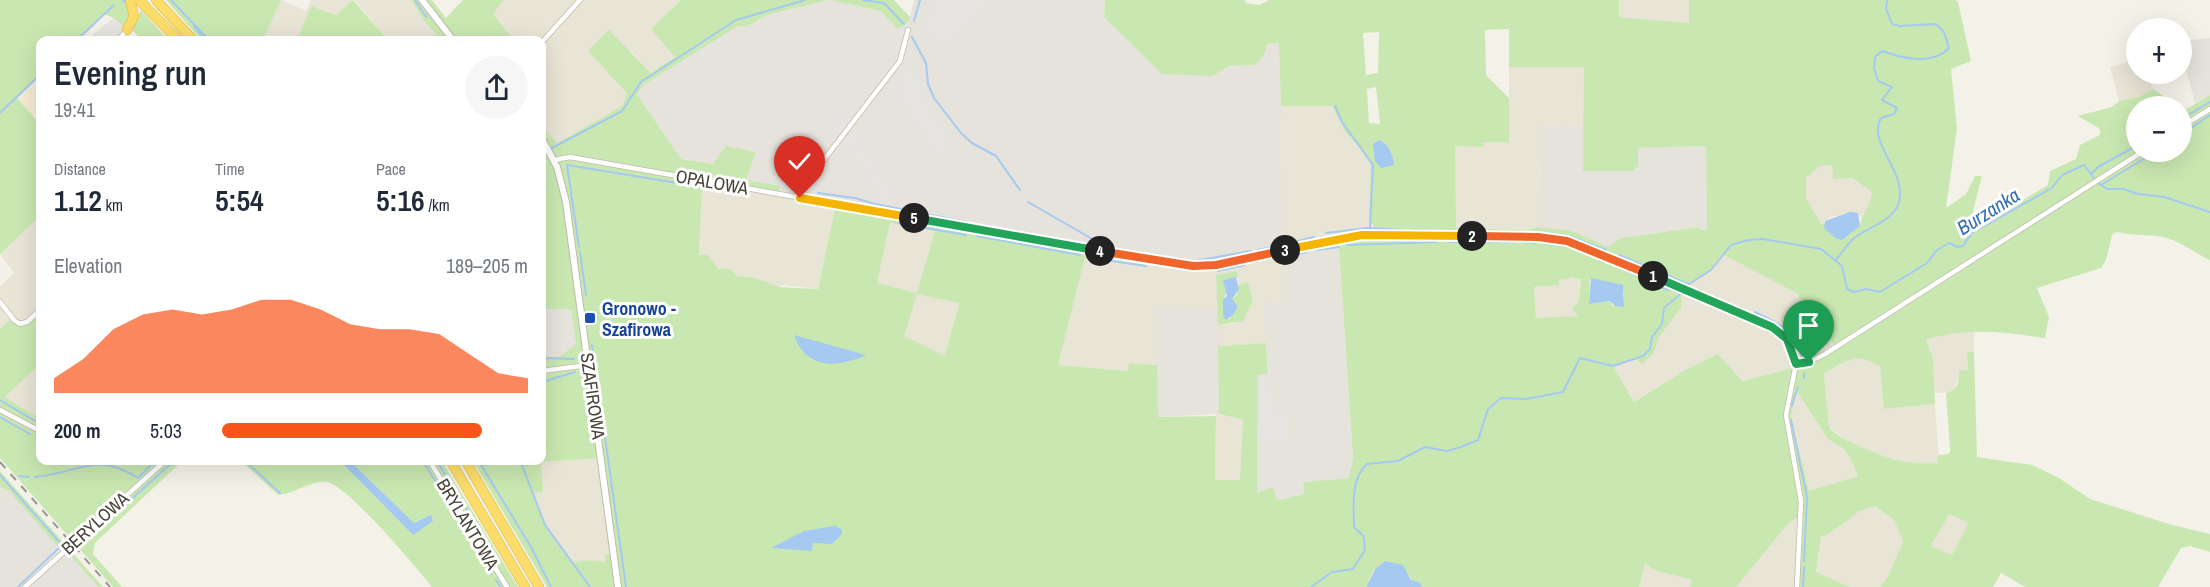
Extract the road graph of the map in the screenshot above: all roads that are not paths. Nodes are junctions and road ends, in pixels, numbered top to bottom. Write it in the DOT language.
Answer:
graph roads {
  1 [pos="130,0"];
  2 [pos="139,0"];
  3 [pos="156,0"];
  4 [pos="422,0"];
  5 [pos="580,0"];
  6 [pos="908,30"];
  7 [pos="124,36"];
  8 [pos="174,36"];
  9 [pos="189,36"];
  10 [pos="450,36"];
  11 [pos="546,38"];
  12 [pos="2210,109"];
  13 [pos="2192,120"];
  14 [pos="546,146"];
  15 [pos="554,160"];
  16 [pos="2126,162"];
  17 [pos="800,198"];
  18 [pos="0,302"];
  19 [pos="36,314"];
  20 [pos="1796,364"];
  21 [pos="588,365"];
  22 [pos="546,370"];
  23 [pos="0,410"];
  24 [pos="36,429"];
  25 [pos="160,465"];
  26 [pos="432,465"];
  27 [pos="453,465"];
  28 [pos="468,465"];
  29 [pos="25,587"];
  30 [pos="507,587"];
  31 [pos="525,587"];
  32 [pos="539,587"];
  33 [pos="618,587"];
  34 [pos="1797,587"];
  1 -- 7 [label="highway"];
  2 -- 8 [label="highway"];
  3 -- 9 [label="highway"];
  4 -- 10 [label="street"];
  5 -- 11 [label="street"];
  6 -- 17 [label="street"];
  12 -- 13 [label="street"];
  14 -- 15 [label="street, SZAFIROWA"];
  15 -- 17 [label="street, OPALOWA"];
  15 -- 21 [label="street, SZAFIROWA"];
  16 -- 20 [label="street"];
  17 -- 20 [label="street, OPALOWA"];
  18 -- 19 [label="street"];
  20 -- 34 [label="street"];
  21 -- 22 [label="street"];
  21 -- 33 [label="street, SZAFIROWA"];
  23 -- 24 [label="street"];
  25 -- 29 [label="street, BERYLOWA"];
  26 -- 30 [label="street, BRYLANTOWA"];
  27 -- 31 [label="highway"];
  28 -- 32 [label="highway"];
}
